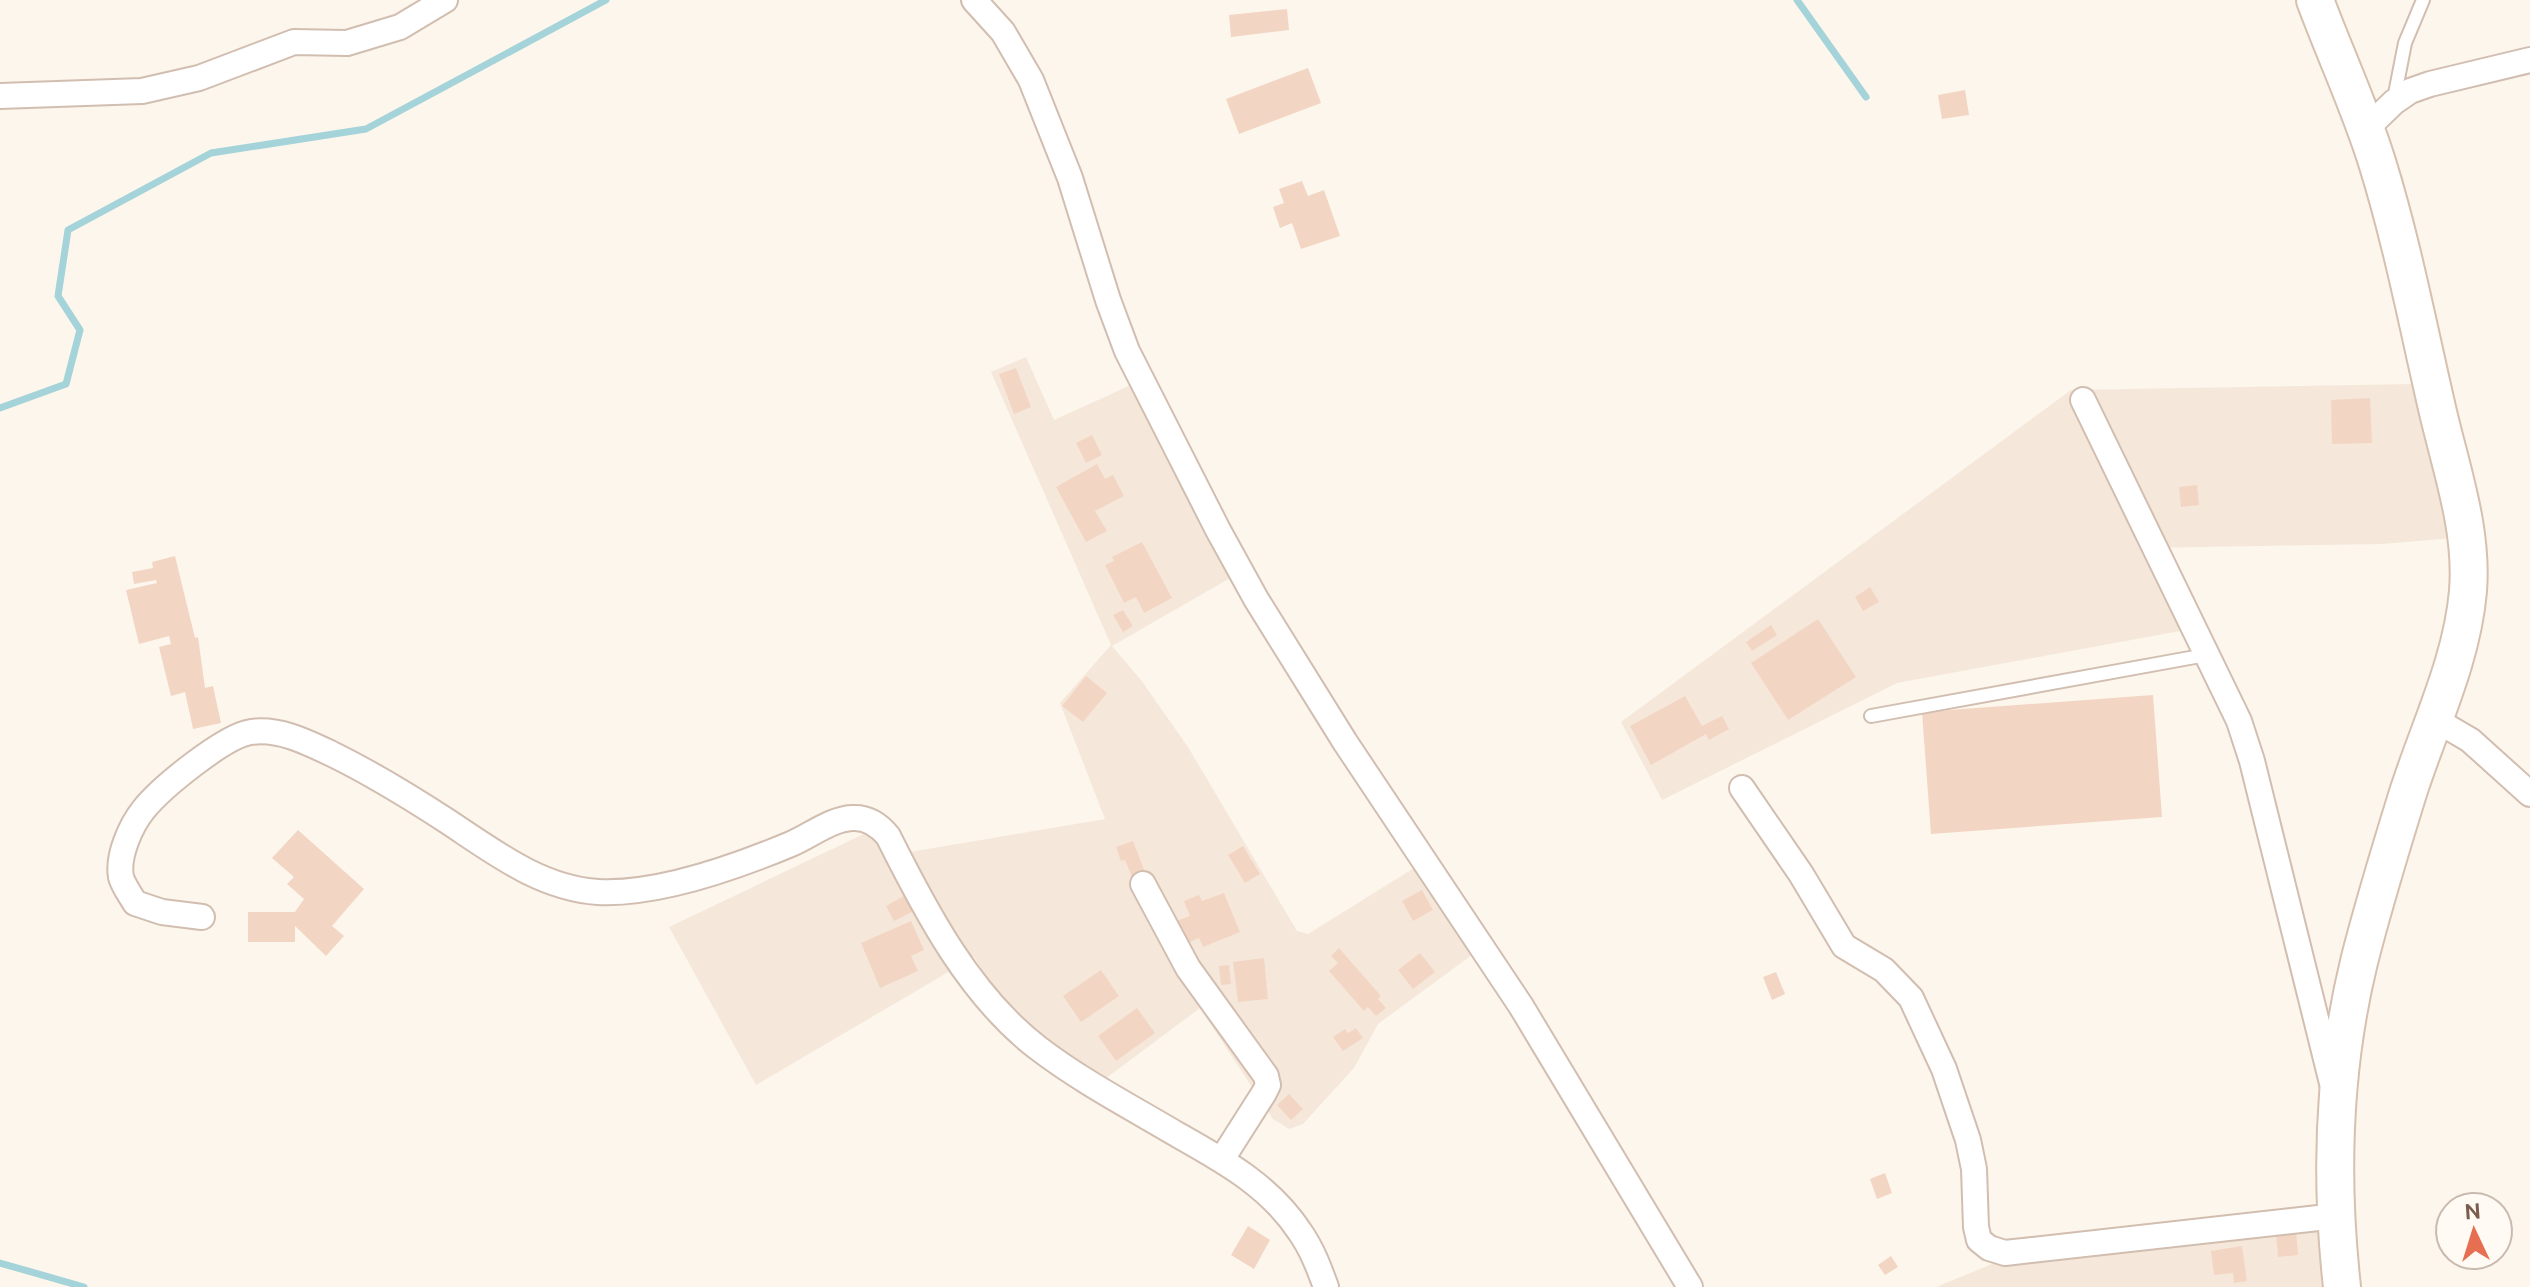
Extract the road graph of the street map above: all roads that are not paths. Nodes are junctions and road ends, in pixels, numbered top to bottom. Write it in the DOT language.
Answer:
graph roads {
  1 [pos="445,0"];
  2 [pos="974,0"];
  3 [pos="2315,0"];
  4 [pos="2423,0"];
  5 [pos="2530,60"];
  6 [pos="0,96"];
  7 [pos="2394,102"];
  8 [pos="2366,129"];
  9 [pos="2083,400"];
  10 [pos="2206,655"];
  11 [pos="1871,716"];
  12 [pos="2434,719"];
  13 [pos="1742,788"];
  14 [pos="2530,794"];
  15 [pos="1143,884"];
  16 [pos="202,917"];
  17 [pos="2338,1104"];
  18 [pos="1222,1159"];
  19 [pos="2336,1216"];
  20 [pos="1326,1287"];
  21 [pos="1690,1287"];
  22 [pos="2342,1287"];
  1 -- 6 [label="street"];
  2 -- 21 [label="street"];
  3 -- 8 [label="street"];
  4 -- 7 [label="lane"];
  5 -- 7 [label="street"];
  7 -- 8 [label="street"];
  8 -- 12 [label="street"];
  9 -- 10 [label="street"];
  10 -- 11 [label="lane"];
  10 -- 17 [label="street"];
  12 -- 14 [label="street"];
  12 -- 17 [label="street"];
  13 -- 19 [label="street"];
  15 -- 18 [label="street"];
  16 -- 18 [label="street"];
  17 -- 19 [label="street"];
  18 -- 20 [label="street"];
  19 -- 22 [label="street"];
}
